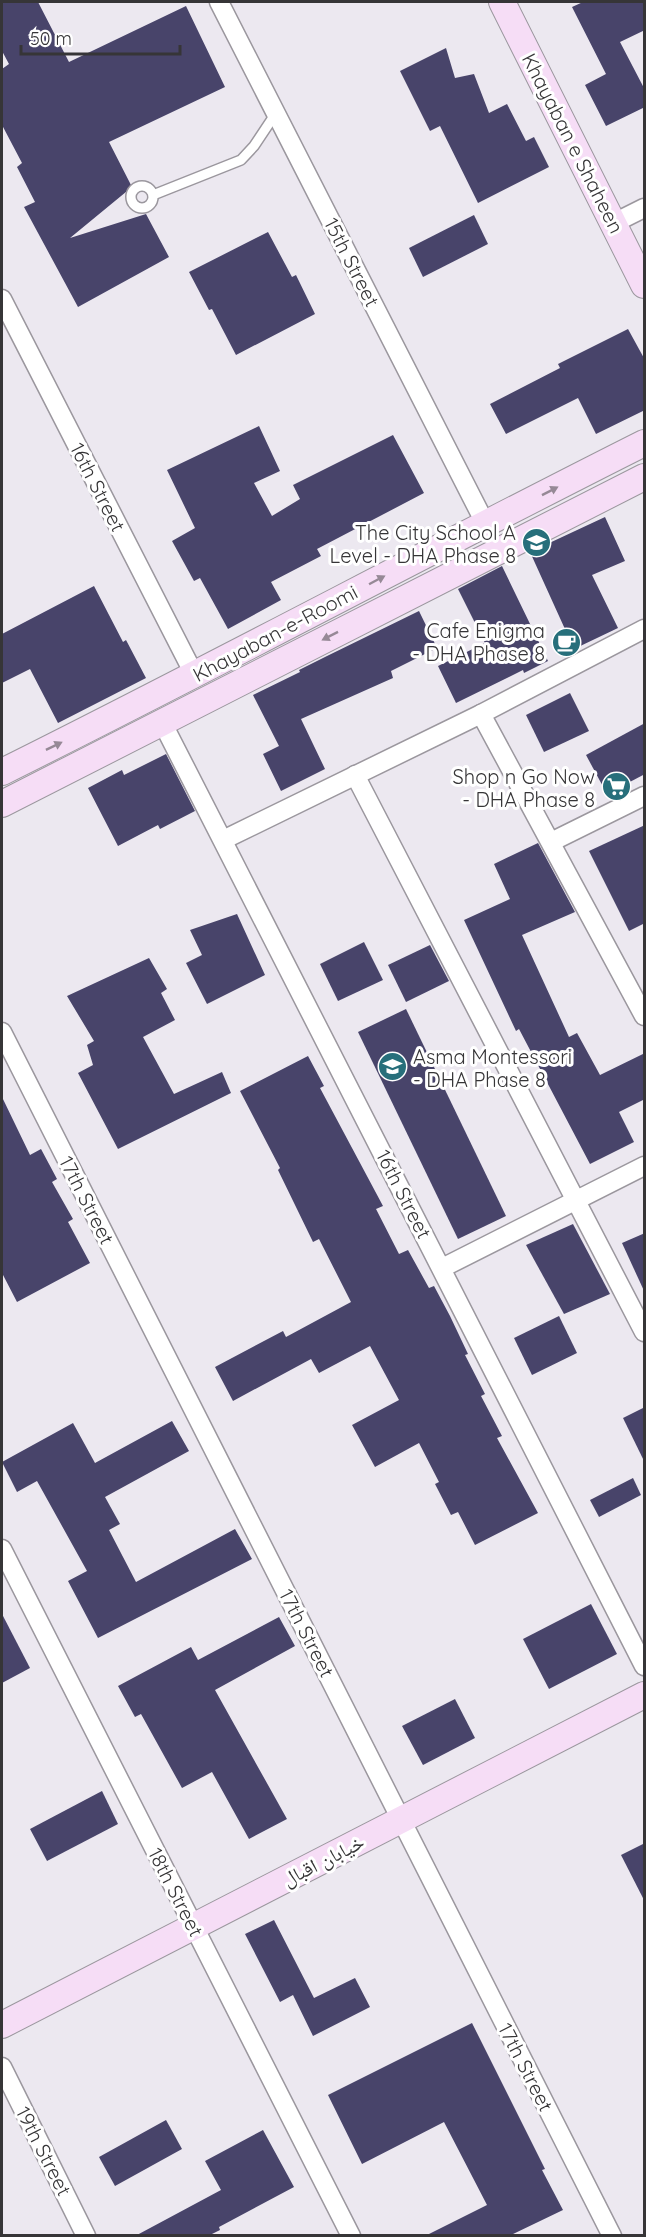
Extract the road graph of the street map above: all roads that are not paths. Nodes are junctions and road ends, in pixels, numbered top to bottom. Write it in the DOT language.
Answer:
graph roads {
  1 [pos="219,2"];
  2 [pos="502,2"];
  3 [pos="276,113"];
  4 [pos="153,195"];
  5 [pos="645,208"];
  6 [pos="614,223"];
  7 [pos="645,285"];
  8 [pos="2,299"];
  9 [pos="645,443"];
  10 [pos="645,477"];
  11 [pos="485,523"];
  12 [pos="645,629"];
  13 [pos="195,676"];
  14 [pos="481,714"];
  15 [pos="162,722"];
  16 [pos="2,772"];
  17 [pos="355,775"];
  18 [pos="645,796"];
  19 [pos="2,804"];
  20 [pos="223,840"];
  21 [pos="551,842"];
  22 [pos="645,1016"];
  23 [pos="2,1032"];
  24 [pos="645,1166"];
  25 [pos="577,1200"];
  26 [pos="442,1268"];
  27 [pos="645,1332"];
  28 [pos="2,1549"];
  29 [pos="645,1665"];
  30 [pos="645,1695"];
  31 [pos="401,1820"];
  32 [pos="194,1927"];
  33 [pos="2,2025"];
  34 [pos="2,2067"];
  35 [pos="86,2235"];
  36 [pos="351,2235"];
  37 [pos="612,2235"];
  1 -- 3 [label="street, 15th Street"];
  2 -- 6 [label="street, Khayaban e Shaheen"];
  3 -- 4 [label="lane"];
  3 -- 11 [label="street, 15th Street"];
  5 -- 6 [label="street"];
  6 -- 7 [label="street, Khayaban e Shaheen"];
  8 -- 13 [label="street, 16th Street"];
  11 -- 9 [label="street, Khayaban-e-Roomi, one-way"];
  10 -- 15 [label="street, Khayaban-e-Roomi, one-way"];
  13 -- 11 [label="street, Khayaban-e-Roomi, one-way"];
  12 -- 14 [label="street"];
  16 -- 13 [label="street, Khayaban-e-Roomi, one-way"];
  14 -- 17 [label="street"];
  14 -- 21 [label="street"];
  15 -- 19 [label="street, Khayaban-e-Roomi"];
  15 -- 20 [label="street, 16th Street"];
  17 -- 20 [label="street"];
  17 -- 25 [label="street"];
  18 -- 21 [label="street"];
  20 -- 26 [label="street, 16th Street"];
  21 -- 22 [label="street"];
  23 -- 31 [label="street, 17th Street"];
  24 -- 25 [label="street"];
  25 -- 26 [label="street"];
  25 -- 27 [label="street"];
  26 -- 29 [label="street, 16th Street"];
  28 -- 32 [label="street, 18th Street"];
  30 -- 31 [label="street, خیابان اقبال"];
  31 -- 32 [label="street, خیابان اقبال"];
  31 -- 37 [label="street, 17th Street"];
  32 -- 33 [label="street, خیابان اقبال"];
  32 -- 36 [label="street, 18th Street"];
  34 -- 35 [label="street, 19th Street"];
}
